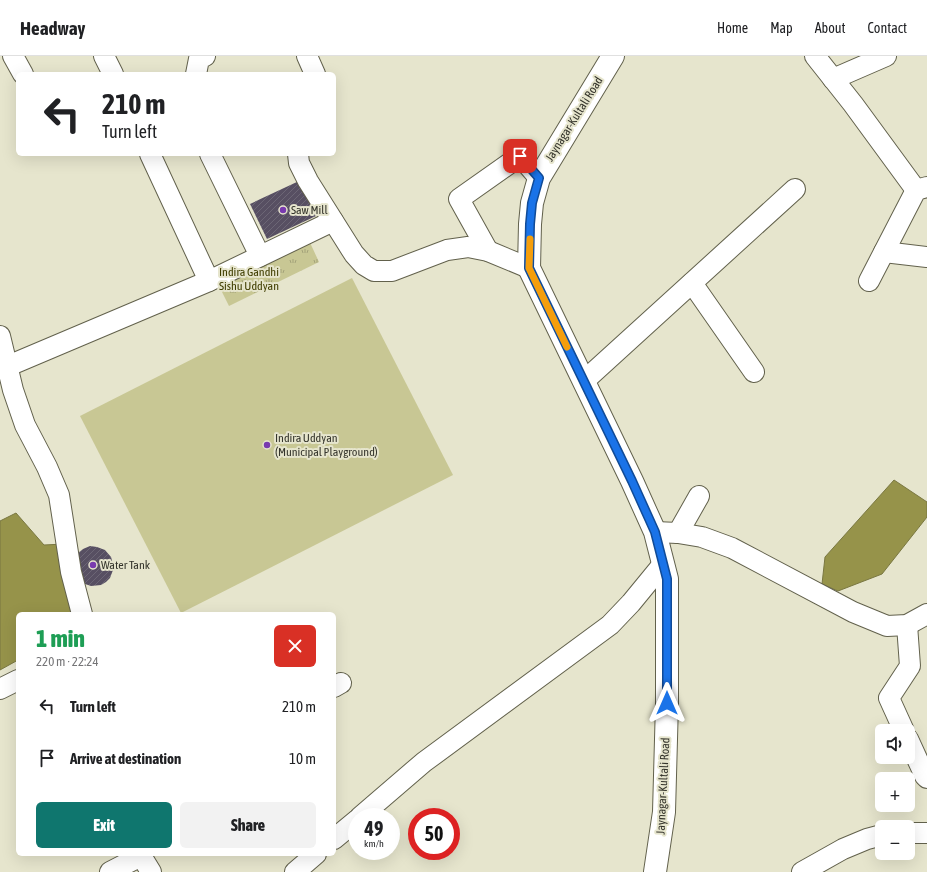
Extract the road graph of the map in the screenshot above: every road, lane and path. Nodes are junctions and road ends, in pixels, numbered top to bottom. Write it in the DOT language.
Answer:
graph roads {
  1 [pos="13,56"];
  2 [pos="104,56"];
  3 [pos="205,56"];
  4 [pos="307,56"];
  5 [pos="613,56"];
  6 [pos="815,56"];
  7 [pos="886,56"];
  8 [pos="22,72"];
  9 [pos="111,72"];
  10 [pos="196,72"];
  11 [pos="314,72"];
  12 [pos="833,79"];
  13 [pos="151,156"];
  14 [pos="211,156"];
  15 [pos="298,156"];
  16 [pos="539,178"];
  17 [pos="795,189"];
  18 [pos="921,189"];
  19 [pos="333,220"];
  20 [pos="488,251"];
  21 [pos="884,252"];
  22 [pos="260,256"];
  23 [pos="927,257"];
  24 [pos="529,268"];
  25 [pos="209,281"];
  26 [pos="869,282"];
  27 [pos="692,283"];
  28 [pos="0,336"];
  29 [pos="8,366"];
  30 [pos="754,372"];
  31 [pos="584,381"];
  32 [pos="699,496"];
  33 [pos="655,532"];
  34 [pos="678,533"];
  35 [pos="663,564"];
  36 [pos="81,612"];
  37 [pos="927,614"];
  38 [pos="907,625"];
  39 [pos="16,681"];
  40 [pos="0,689"];
  41 [pos="901,724"];
  42 [pos="915,754"];
  43 [pos="927,778"];
  44 [pos="370,808"];
  45 [pos="348,827"];
  46 [pos="915,833"];
  47 [pos="927,833"];
  48 [pos="336,837"];
  49 [pos="875,837"];
  50 [pos="314,856"];
  51 [pos="144,861"];
  52 [pos="110,872"];
  53 [pos="295,872"];
  54 [pos="655,872"];
  55 [pos="802,872"];
  1 -- 8 [label="street"];
  2 -- 9 [label="street"];
  3 -- 10 [label="street"];
  4 -- 11 [label="street"];
  5 -- 16 [label="main road, Jaynagar-Kultali Road"];
  6 -- 12 [label="street"];
  7 -- 12 [label="street"];
  12 -- 18 [label="street"];
  13 -- 25 [label="street"];
  14 -- 22 [label="street"];
  15 -- 19 [label="street"];
  16 -- 20 [label="street"];
  16 -- 24 [label="main road, Jaynagar-Kultali Road"];
  17 -- 27 [label="street"];
  18 -- 21 [label="street"];
  19 -- 20 [label="street"];
  19 -- 22 [label="street"];
  20 -- 24 [label="street"];
  21 -- 23 [label="street"];
  21 -- 26 [label="street"];
  22 -- 25 [label="street"];
  24 -- 31 [label="main road, Jaynagar-Kultali Road"];
  25 -- 29 [label="street"];
  27 -- 30 [label="street"];
  27 -- 31 [label="street"];
  28 -- 29 [label="street"];
  29 -- 36 [label="street"];
  31 -- 33 [label="main road, Jaynagar-Kultali Road"];
  32 -- 34 [label="street"];
  33 -- 34 [label="street"];
  33 -- 35 [label="main road, Jaynagar-Kultali Road"];
  34 -- 38 [label="street"];
  35 -- 44 [label="street"];
  35 -- 54 [label="main road, Jaynagar-Kultali Road"];
  37 -- 38 [label="street"];
  38 -- 41 [label="street"];
  39 -- 40 [label="street"];
  42 -- 43 [label="street"];
  45 -- 48 [label="street"];
  46 -- 47 [label="street"];
  49 -- 55 [label="street"];
  50 -- 53 [label="street"];
  51 -- 52 [label="street"];
}
